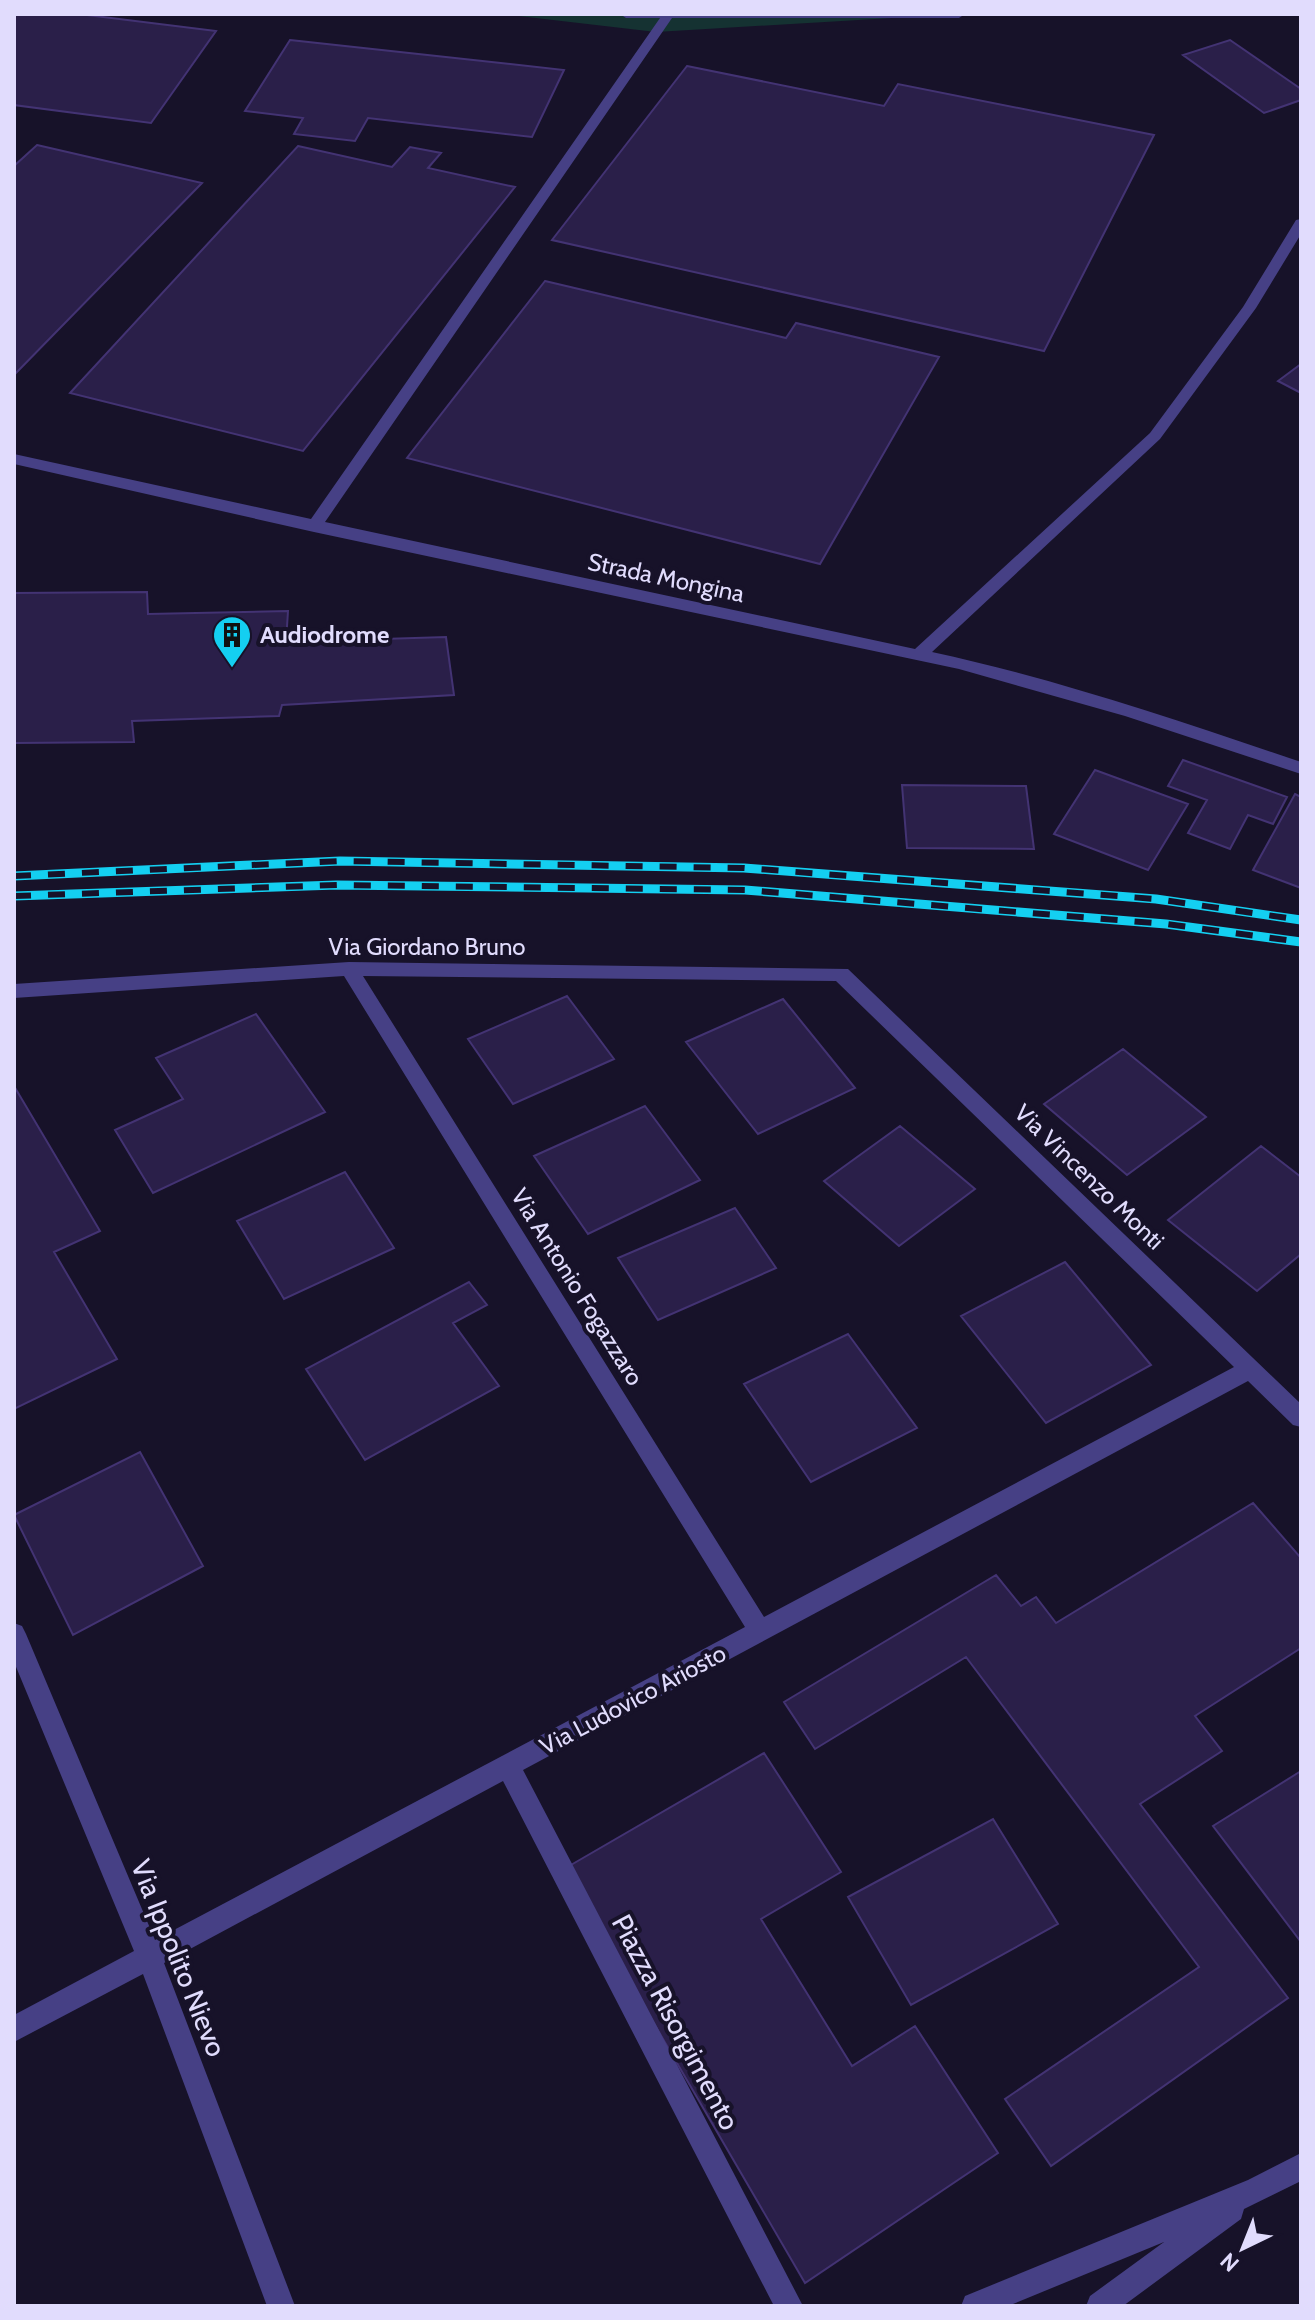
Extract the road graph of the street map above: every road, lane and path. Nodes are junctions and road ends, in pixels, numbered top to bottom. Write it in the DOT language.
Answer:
graph roads {
  1 [pos="626,14"];
  2 [pos="959,14"];
  3 [pos="926,15"];
  4 [pos="667,16"];
  5 [pos="1301,223"];
  6 [pos="14,459"];
  7 [pos="314,527"];
  8 [pos="921,653"];
  9 [pos="1301,768"];
  10 [pos="349,969"];
  11 [pos="841,974"];
  12 [pos="14,991"];
  13 [pos="1251,1369"];
  14 [pos="1301,1418"];
  15 [pos="761,1632"];
  16 [pos="14,1634"];
  17 [pos="508,1767"];
  18 [pos="149,1957"];
  19 [pos="14,2029"];
  20 [pos="1301,2166"];
  21 [pos="1257,2190"];
  22 [pos="281,2306"];
  23 [pos="789,2306"];
  24 [pos="975,2306"];
  25 [pos="1100,2306"];
  1 -- 4 [label="street"];
  2 -- 3 [label="street"];
  3 -- 4 [label="street"];
  4 -- 7 [label="street"];
  5 -- 8 [label="street"];
  6 -- 7 [label="street, Strada Mongina"];
  7 -- 8 [label="street, Strada Mongina"];
  8 -- 9 [label="street, Strada Mongina"];
  10 -- 11 [label="street, Via Giordano Bruno"];
  10 -- 12 [label="street, Via Giordano Bruno"];
  10 -- 15 [label="street, Via Antonio Fogazzaro"];
  11 -- 13 [label="street, Via Vincenzo Monti"];
  13 -- 14 [label="street, Via Vincenzo Monti"];
  13 -- 15 [label="street, Via Ludovico Ariosto"];
  15 -- 17 [label="street, Via Ludovico Ariosto"];
  16 -- 18 [label="street, Via Ippolito Nievo"];
  17 -- 18 [label="street, Via Ludovico Ariosto"];
  17 -- 23 [label="street, Piazza Risorgimento"];
  18 -- 19 [label="street, Via Ludovico Ariosto"];
  18 -- 22 [label="street, Via Ippolito Nievo"];
  20 -- 21 [label="street"];
  21 -- 24 [label="street"];
  21 -- 25 [label="street"];
}
